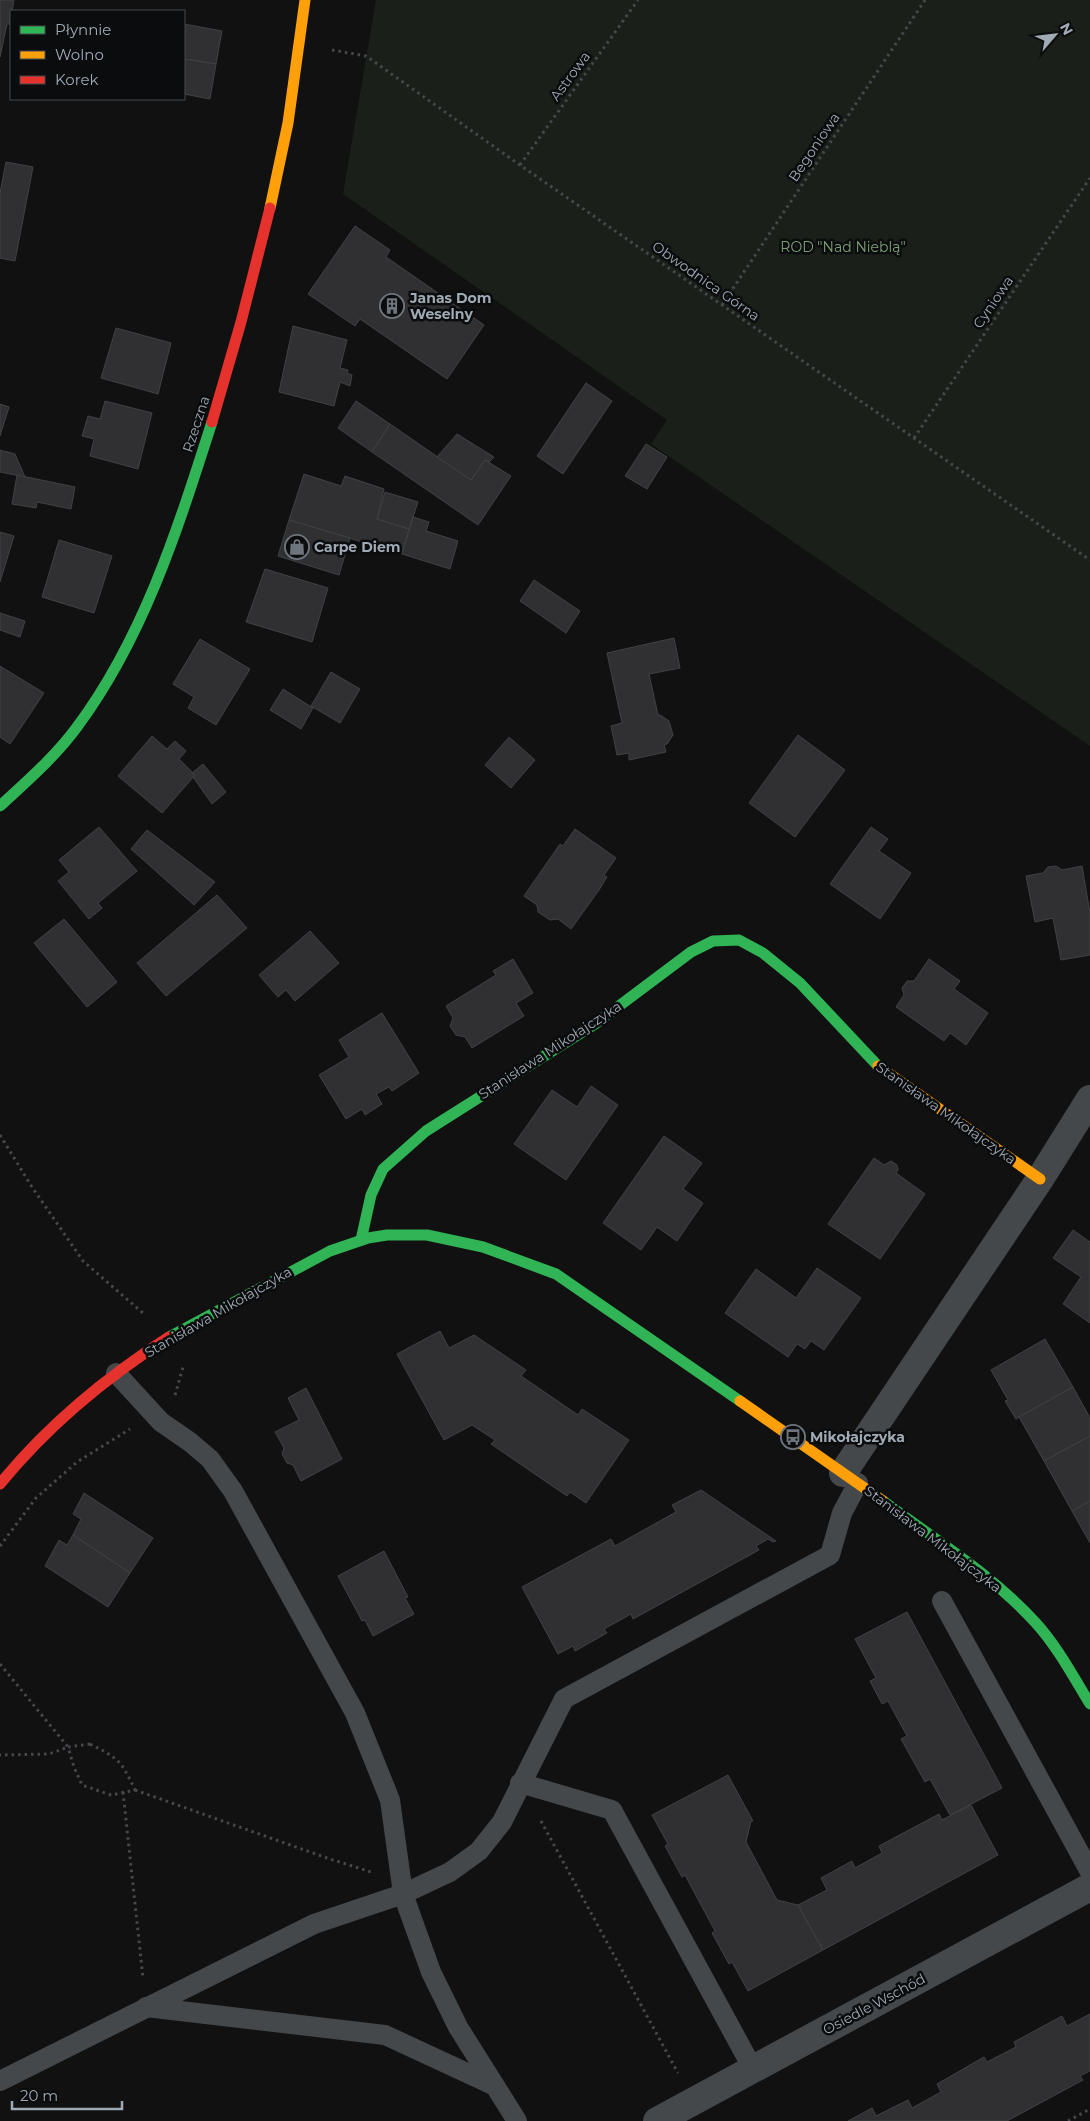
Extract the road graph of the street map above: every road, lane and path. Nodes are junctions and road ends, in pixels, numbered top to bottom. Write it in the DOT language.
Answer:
graph roads {
  1 [pos="305,0"];
  2 [pos="638,0"];
  3 [pos="925,0"];
  4 [pos="300,43"];
  5 [pos="520,165"];
  6 [pos="1090,178"];
  7 [pos="721,305"];
  8 [pos="914,438"];
  9 [pos="1090,560"];
  10 [pos="0,806"];
  11 [pos="1090,1099"];
  12 [pos="0,1135"];
  13 [pos="1040,1179"];
  14 [pos="361,1240"];
  15 [pos="171,1336"];
  16 [pos="185,1360"];
  17 [pos="116,1373"];
  18 [pos="153,1414"];
  19 [pos="850,1478"];
  20 [pos="0,1484"];
  21 [pos="0,1546"];
  22 [pos="942,1601"];
  23 [pos="0,1664"];
  24 [pos="1090,1704"];
  25 [pos="68,1747"];
  26 [pos="0,1755"];
  27 [pos="520,1783"];
  28 [pos="135,1790"];
  29 [pos="123,1792"];
  30 [pos="1090,1872"];
  31 [pos="1090,1887"];
  32 [pos="402,1888"];
  33 [pos="146,2007"];
  34 [pos="753,2069"];
  35 [pos="0,2080"];
  36 [pos="495,2086"];
  37 [pos="693,2102"];
  38 [pos="1090,2109"];
  39 [pos="517,2121"];
  40 [pos="657,2121"];
  41 [pos="1068,2121"];
  1 -- 4 [label="street, Rzeczna"];
  2 -- 5 [label="path, Astrowa"];
  3 -- 7 [label="path, Begoniowa"];
  4 -- 5 [label="path, Obwodnica Górna"];
  4 -- 10 [label="street, Rzeczna"];
  5 -- 7 [label="path, Obwodnica Górna"];
  6 -- 8 [label="path, Cyniowa"];
  7 -- 8 [label="path, Obwodnica Górna"];
  8 -- 9 [label="path, Obwodnica Górna"];
  11 -- 13 [label="street"];
  12 -- 15 [label="path"];
  13 -- 14 [label="street, Stanisława Mikołajczyka"];
  13 -- 19 [label="street"];
  14 -- 15 [label="street, Stanisława Mikołajczyka"];
  14 -- 19 [label="street, Stanisława Mikołajczyka"];
  15 -- 17 [label="street, Stanisława Mikołajczyka"];
  16 -- 18 [label="path"];
  17 -- 18 [label="lane"];
  17 -- 20 [label="street, Stanisława Mikołajczyka"];
  18 -- 21 [label="path"];
  18 -- 32 [label="lane"];
  19 -- 24 [label="street, Stanisława Mikołajczyka"];
  19 -- 27 [label="lane"];
  22 -- 30 [label="lane"];
  23 -- 25 [label="path"];
  25 -- 26 [label="path"];
  25 -- 28 [label="path"];
  25 -- 29 [label="path"];
  27 -- 32 [label="lane"];
  27 -- 34 [label="lane"];
  27 -- 37 [label="path"];
  28 -- 29 [label="path"];
  28 -- 32 [label="path"];
  29 -- 33 [label="path"];
  31 -- 34 [label="street, Osiedle Wschód"];
  32 -- 33 [label="lane"];
  32 -- 36 [label="lane"];
  33 -- 35 [label="lane"];
  33 -- 36 [label="lane"];
  34 -- 37 [label="street, Osiedle Wschód"];
  36 -- 39 [label="lane"];
  37 -- 40 [label="street, Osiedle Wschód"];
  38 -- 41 [label="path"];
}
